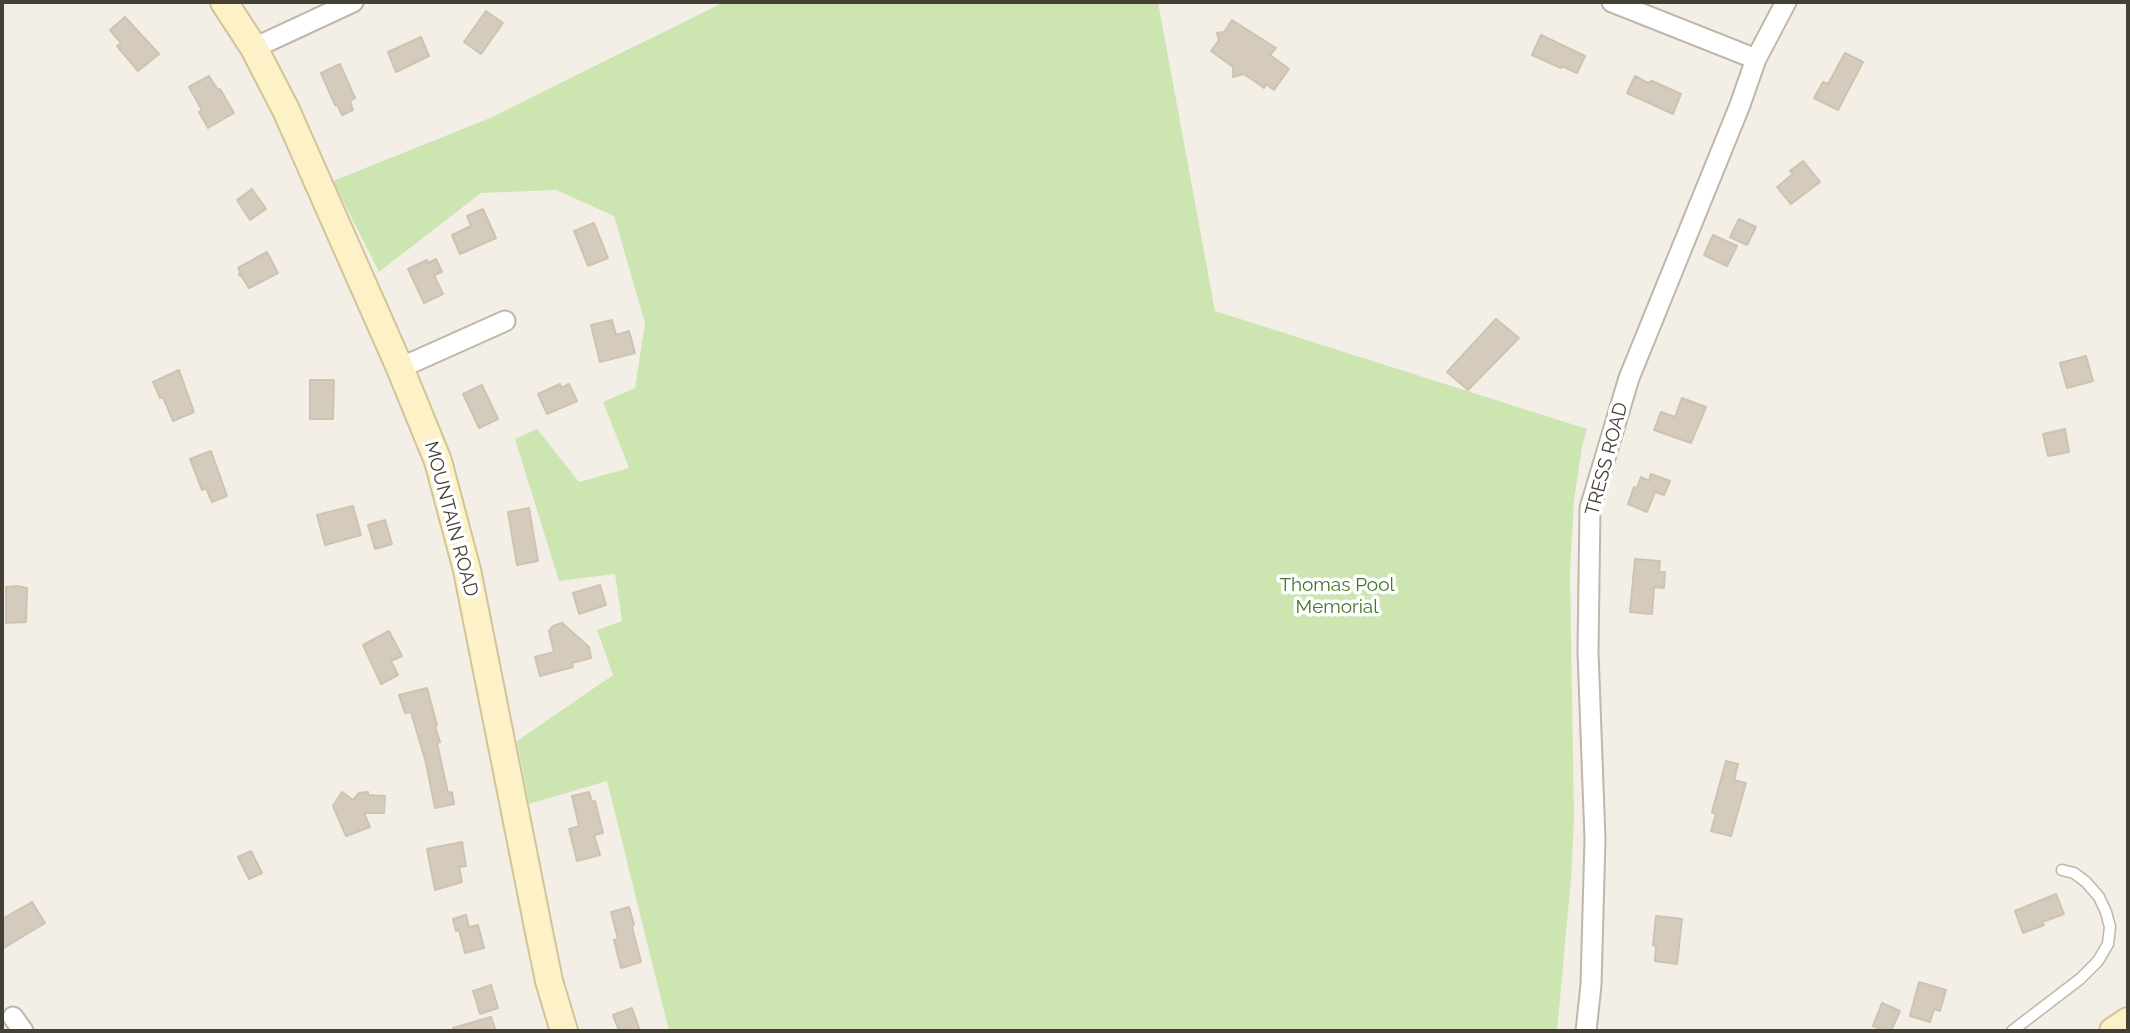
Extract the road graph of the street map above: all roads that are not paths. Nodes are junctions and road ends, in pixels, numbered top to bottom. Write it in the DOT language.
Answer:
graph roads {
  1 [pos="224,2"];
  2 [pos="353,2"];
  3 [pos="1612,2"];
  4 [pos="1786,2"];
  5 [pos="254,48"];
  6 [pos="1756,59"];
  7 [pos="505,321"];
  8 [pos="400,368"];
  9 [pos="2062,870"];
  10 [pos="2128,1021"];
  11 [pos="564,1031"];
  12 [pos="1586,1031"];
  13 [pos="2012,1031"];
  14 [pos="2113,1031"];
  1 -- 5 [label="main road, MOUNTAIN ROAD"];
  2 -- 5 [label="street"];
  3 -- 6 [label="street"];
  4 -- 6 [label="street, TRESS ROAD"];
  5 -- 8 [label="main road, MOUNTAIN ROAD"];
  6 -- 12 [label="street, TRESS ROAD"];
  7 -- 8 [label="street"];
  8 -- 11 [label="main road, MOUNTAIN ROAD"];
  9 -- 13 [label="lane"];
  10 -- 14 [label="main road"];
}
